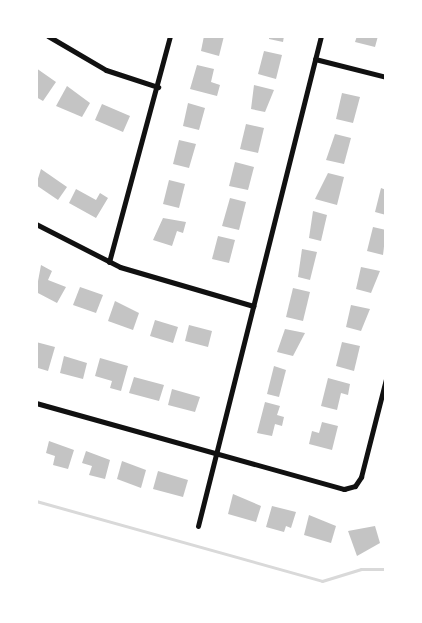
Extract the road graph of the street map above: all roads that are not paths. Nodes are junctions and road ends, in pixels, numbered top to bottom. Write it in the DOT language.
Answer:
graph roads {
  1 [pos="48,36"];
  2 [pos="170,36"];
  3 [pos="321,36"];
  4 [pos="316,59"];
  5 [pos="386,77"];
  6 [pos="158,87"];
  7 [pos="36,224"];
  8 [pos="109,262"];
  9 [pos="253,306"];
  10 [pos="386,379"];
  11 [pos="36,402"];
  12 [pos="217,453"];
  13 [pos="198,526"];
  1 -- 6 [label="street"];
  2 -- 6 [label="street"];
  3 -- 4 [label="street"];
  4 -- 5 [label="street"];
  4 -- 9 [label="street"];
  6 -- 8 [label="street"];
  7 -- 8 [label="street"];
  8 -- 9 [label="street"];
  9 -- 12 [label="street"];
  10 -- 12 [label="street"];
  11 -- 12 [label="street"];
  12 -- 13 [label="street"];
}
